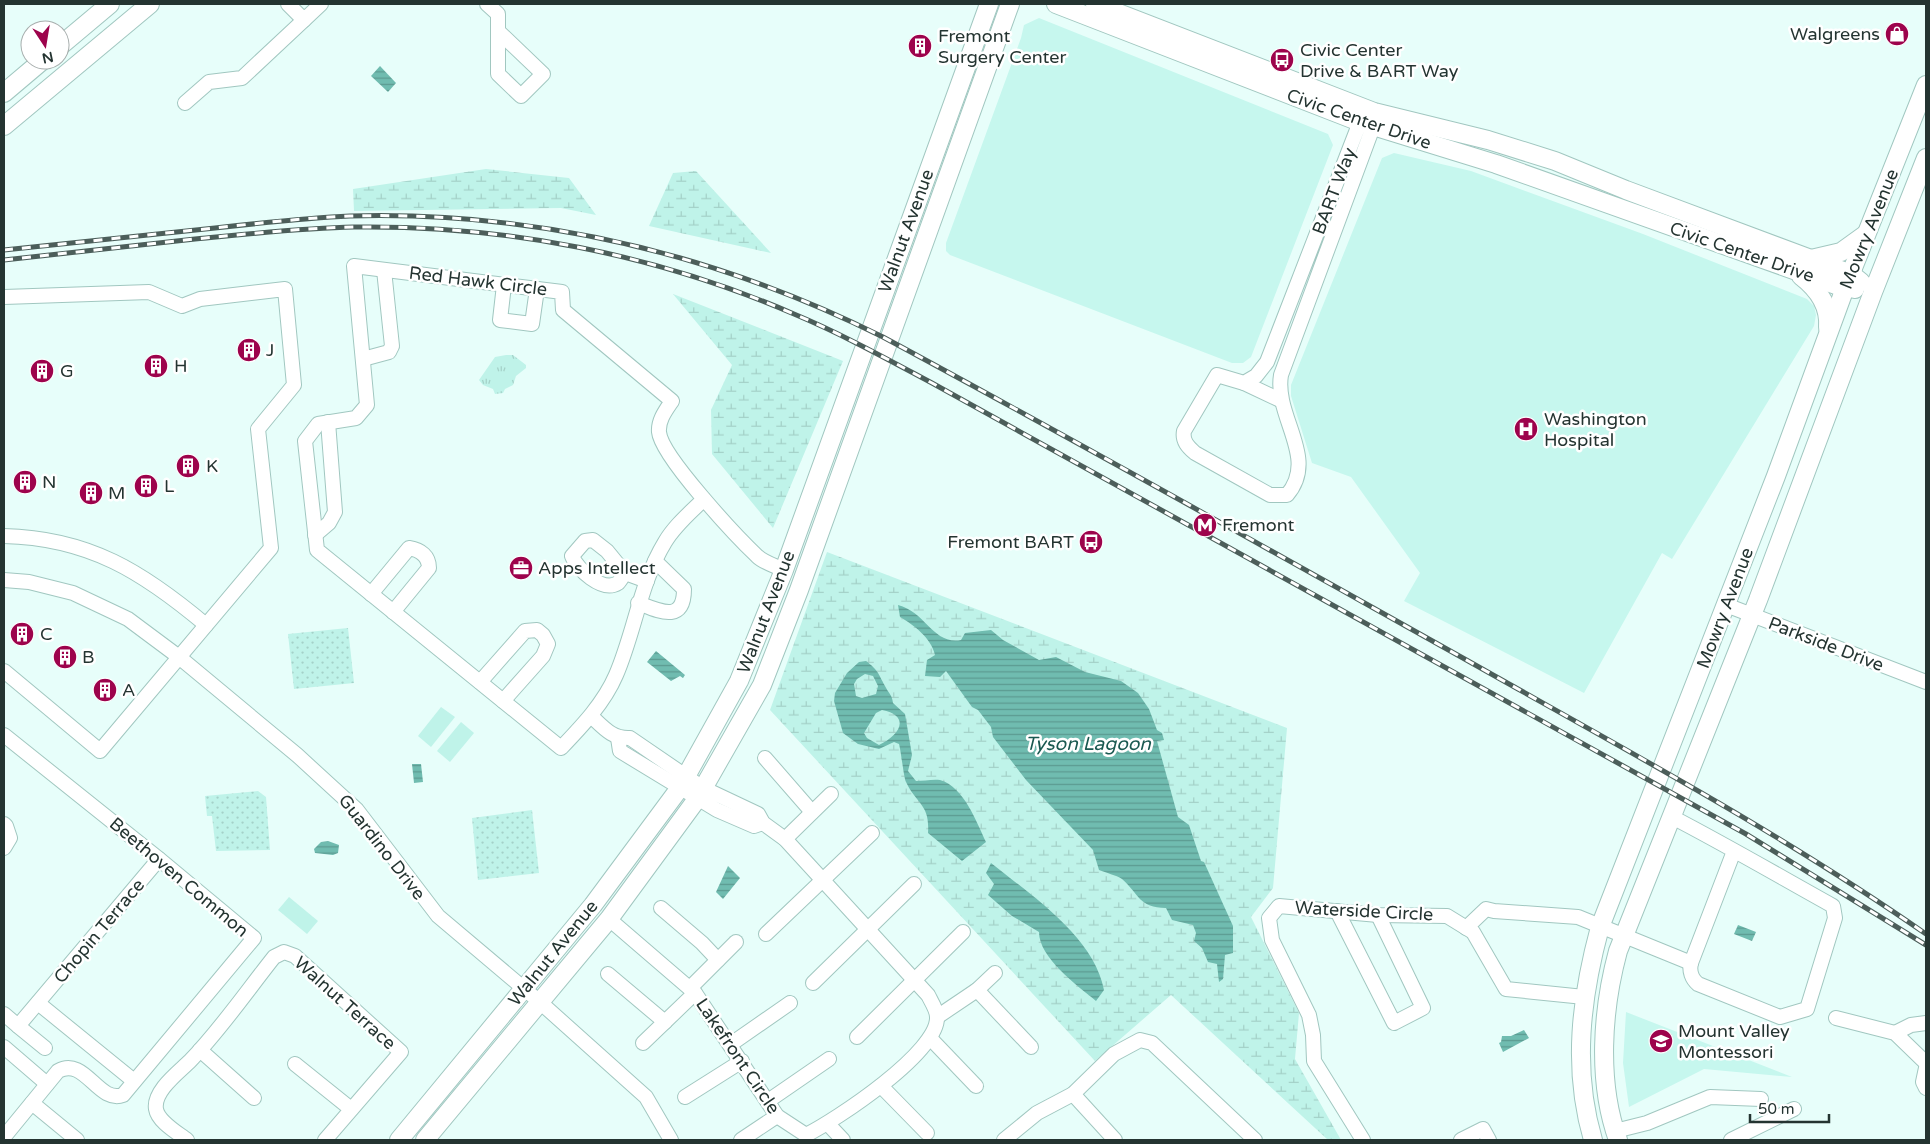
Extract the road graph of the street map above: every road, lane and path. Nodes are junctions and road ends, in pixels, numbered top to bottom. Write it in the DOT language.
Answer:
graph roads {
  1 [pos="110,4"];
  2 [pos="150,4"];
  3 [pos="288,4"];
  4 [pos="321,4"];
  5 [pos="488,4"];
  6 [pos="989,4"];
  7 [pos="1010,4"];
  8 [pos="1056,4"];
  9 [pos="1095,4"];
  10 [pos="304,20"];
  11 [pos="498,31"];
  12 [pos="70,38"];
  13 [pos="31,70"];
  14 [pos="1926,85"];
  15 [pos="4,93"];
  16 [pos="185,103"];
  17 [pos="1369,120"];
  18 [pos="4,126"];
  19 [pos="1925,167"];
  20 [pos="1868,232"];
  21 [pos="1811,259"];
  22 [pos="384,270"];
  23 [pos="1793,270"];
  24 [pos="1848,281"];
  25 [pos="504,285"];
  26 [pos="537,289"];
  27 [pos="1873,292"];
  28 [pos="4,297"];
  29 [pos="1827,338"];
  30 [pos="363,359"];
  31 [pos="1244,383"];
  32 [pos="1280,400"];
  33 [pos="328,422"];
  34 [pos="704,498"];
  35 [pos="315,535"];
  36 [pos="4,536"];
  37 [pos="655,561"];
  38 [pos="784,570"];
  39 [pos="625,573"];
  40 [pos="4,580"];
  41 [pos="647,581"];
  42 [pos="371,594"];
  43 [pos="638,603"];
  44 [pos="1726,605"];
  45 [pos="394,612"];
  46 [pos="1752,615"];
  47 [pos="206,625"];
  48 [pos="179,657"];
  49 [pos="4,671"];
  50 [pos="480,682"];
  51 [pos="1926,682"];
  52 [pos="503,701"];
  53 [pos="591,716"];
  54 [pos="4,735"];
  55 [pos="765,758"];
  56 [pos="682,783"];
  57 [pos="700,794"];
  58 [pos="831,794"];
  59 [pos="812,812"];
  60 [pos="1672,817"];
  61 [pos="4,824"];
  62 [pos="872,833"];
  63 [pos="785,839"];
  64 [pos="4,848"];
  65 [pos="1734,851"];
  66 [pos="159,858"];
  67 [pos="822,880"];
  68 [pos="914,884"];
  69 [pos="661,908"];
  70 [pos="1337,911"];
  71 [pos="1378,915"];
  72 [pos="609,919"];
  73 [pos="1600,927"];
  74 [pos="1470,930"];
  75 [pos="867,931"];
  76 [pos="963,932"];
  77 [pos="766,934"];
  78 [pos="1624,936"];
  79 [pos="736,942"];
  80 [pos="718,960"];
  81 [pos="1691,963"];
  82 [pos="995,973"];
  83 [pos="608,974"];
  84 [pos="914,980"];
  85 [pos="813,983"];
  86 [pos="524,989"];
  87 [pos="977,990"];
  88 [pos="693,991"];
  89 [pos="1584,997"];
  90 [pos="38,1002"];
  91 [pos="541,1003"];
  92 [pos="790,1003"];
  93 [pos="4,1014"];
  94 [pos="937,1017"];
  95 [pos="1836,1018"];
  96 [pos="665,1022"];
  97 [pos="1926,1023"];
  98 [pos="18,1026"];
  99 [pos="1895,1033"];
  100 [pos="857,1037"];
  101 [pos="930,1038"];
  102 [pos="643,1043"];
  103 [pos="731,1044"];
  104 [pos="4,1047"];
  105 [pos="1031,1047"];
  106 [pos="45,1048"];
  107 [pos="200,1050"];
  108 [pos="829,1059"];
  109 [pos="742,1061"];
  110 [pos="1926,1063"];
  111 [pos="295,1064"];
  112 [pos="1926,1068"];
  113 [pos="134,1081"];
  114 [pos="47,1084"];
  115 [pos="881,1086"];
  116 [pos="976,1086"];
  117 [pos="1926,1088"];
  118 [pos="1073,1094"];
  119 [pos="685,1097"];
  120 [pos="254,1098"];
  121 [pos="1761,1099"];
  122 [pos="768,1100"];
  123 [pos="32,1103"];
  124 [pos="351,1109"];
  125 [pos="1794,1109"];
  126 [pos="777,1116"];
  127 [pos="828,1124"];
  128 [pos="927,1133"];
  129 [pos="1617,1136"];
  130 [pos="4,1137"];
  131 [pos="806,1138"];
  132 [pos="77,1140"];
  133 [pos="187,1140"];
  134 [pos="326,1140"];
  135 [pos="399,1140"];
  136 [pos="425,1140"];
  137 [pos="671,1140"];
  138 [pos="741,1140"];
  139 [pos="843,1140"];
  140 [pos="1004,1140"];
  141 [pos="1115,1140"];
  142 [pos="1255,1140"];
  143 [pos="1363,1140"];
  144 [pos="1461,1140"];
  145 [pos="1489,1140"];
  146 [pos="1593,1140"];
  147 [pos="1731,1140"];
  1 -- 12 [label="main road"];
  2 -- 18 [label="main road"];
  3 -- 10 [label="street"];
  4 -- 10 [label="street"];
  5 -- 11 [label="street"];
  6 -- 38 [label="main road, Walnut Avenue"];
  7 -- 57 [label="main road, Walnut Avenue"];
  8 -- 17 [label="main road, Civic Center Drive"];
  9 -- 17 [label="main road, Civic Center Drive"];
  10 -- 16 [label="street"];
  13 -- 15 [label="main road"];
  14 -- 20 [label="main road, Mowry Avenue"];
  17 -- 21 [label="main road, Civic Center Drive"];
  17 -- 23 [label="main road, Civic Center Drive"];
  17 -- 31 [label="street, BART Way"];
  17 -- 32 [label="street, BART Way"];
  19 -- 27 [label="main road, Mowry Avenue"];
  20 -- 21 [label="main road"];
  20 -- 24 [label="main road, Mowry Avenue"];
  21 -- 24 [label="main road, Civic Center Drive"];
  22 -- 25 [label="street, Red Hawk Circle"];
  22 -- 30 [label="street"];
  22 -- 30 [label="street, Red Hawk Circle"];
  23 -- 24 [label="main road, Civic Center Drive"];
  23 -- 29 [label="main road"];
  24 -- 27 [label="main road, Civic Center Drive"];
  24 -- 29 [label="main road, Mowry Avenue"];
  25 -- 26 [label="street, Red Hawk Circle"];
  25 -- 26 [label="street"];
  26 -- 34 [label="street, Red Hawk Circle"];
  27 -- 46 [label="main road, Mowry Avenue"];
  28 -- 47 [label="street"];
  29 -- 44 [label="main road, Mowry Avenue"];
  30 -- 33 [label="street"];
  31 -- 32 [label="street, BART Way"];
  31 -- 32 [label="street, BART Way"];
  33 -- 35 [label="street"];
  33 -- 35 [label="street"];
  34 -- 37 [label="street"];
  34 -- 38 [label="street"];
  35 -- 42 [label="street"];
  36 -- 47 [label="street"];
  37 -- 41 [label="street"];
  37 -- 43 [label="street"];
  38 -- 56 [label="main road, Walnut Avenue"];
  39 -- 41 [label="street"];
  40 -- 48 [label="street, Guardino Drive"];
  41 -- 43 [label="street"];
  42 -- 45 [label="street"];
  42 -- 45 [label="street"];
  43 -- 53 [label="street"];
  44 -- 46 [label="street, Parkside Drive"];
  44 -- 73 [label="main road, Mowry Avenue"];
  45 -- 50 [label="street"];
  46 -- 51 [label="street, Parkside Drive"];
  46 -- 60 [label="main road, Mowry Avenue"];
  47 -- 48 [label="street"];
  48 -- 49 [label="street"];
  48 -- 86 [label="street, Guardino Drive"];
  50 -- 52 [label="street"];
  50 -- 52 [label="street"];
  52 -- 53 [label="street"];
  53 -- 56 [label="street"];
  54 -- 66 [label="street, Beethoven Common"];
  55 -- 59 [label="street"];
  56 -- 57 [label="street"];
  56 -- 86 [label="main road, Walnut Avenue"];
  57 -- 63 [label="street"];
  57 -- 72 [label="main road, Walnut Avenue"];
  58 -- 59 [label="street"];
  59 -- 63 [label="street"];
  60 -- 65 [label="street"];
  60 -- 78 [label="main road, Mowry Avenue"];
  61 -- 64 [label="street"];
  62 -- 67 [label="street"];
  63 -- 67 [label="street"];
  65 -- 81 [label="street"];
  65 -- 81 [label="street"];
  66 -- 90 [label="street, Chopin Terrace"];
  66 -- 113 [label="street, Beethoven Common"];
  67 -- 75 [label="street"];
  67 -- 77 [label="street"];
  68 -- 75 [label="street"];
  69 -- 80 [label="street"];
  70 -- 71 [label="street, Waterside Circle"];
  70 -- 71 [label="street"];
  70 -- 143 [label="street, Waterside Circle"];
  71 -- 74 [label="street, Waterside Circle"];
  72 -- 88 [label="street, Lakefront Circle"];
  72 -- 91 [label="main road, Walnut Avenue"];
  73 -- 74 [label="street"];
  73 -- 78 [label="street"];
  73 -- 89 [label="main road, Mowry Avenue"];
  74 -- 89 [label="street"];
  75 -- 84 [label="street"];
  75 -- 85 [label="street"];
  76 -- 84 [label="street"];
  78 -- 81 [label="street"];
  78 -- 129 [label="main road, Mowry Avenue"];
  79 -- 80 [label="street"];
  80 -- 88 [label="street"];
  82 -- 87 [label="street"];
  83 -- 96 [label="street"];
  84 -- 94 [label="street"];
  84 -- 100 [label="street"];
  86 -- 91 [label="street, Guardino Drive"];
  86 -- 135 [label="main road, Walnut Avenue"];
  87 -- 94 [label="street"];
  87 -- 105 [label="street"];
  88 -- 96 [label="street"];
  88 -- 103 [label="street, Lakefront Circle"];
  89 -- 146 [label="main road, Mowry Avenue"];
  90 -- 98 [label="street"];
  90 -- 113 [label="street"];
  91 -- 136 [label="main road, Walnut Avenue"];
  91 -- 137 [label="street, Guardino Drive"];
  92 -- 103 [label="street"];
  93 -- 98 [label="street"];
  94 -- 101 [label="street, Lakefront Circle"];
  95 -- 99 [label="street"];
  96 -- 102 [label="street"];
  97 -- 99 [label="street"];
  98 -- 106 [label="street"];
  99 -- 110 [label="street"];
  101 -- 115 [label="street, Lakefront Circle"];
  101 -- 116 [label="street"];
  103 -- 109 [label="street, Lakefront Circle"];
  104 -- 114 [label="street"];
  107 -- 120 [label="street"];
  107 -- 124 [label="street, Walnut Terrace"];
  107 -- 133 [label="street, Walnut Terrace"];
  108 -- 122 [label="street"];
  109 -- 119 [label="street"];
  109 -- 122 [label="street, Lakefront Circle"];
  111 -- 124 [label="street"];
  112 -- 117 [label="street"];
  113 -- 114 [label="street"];
  114 -- 123 [label="street"];
  115 -- 127 [label="street, Lakefront Circle"];
  115 -- 128 [label="street"];
  118 -- 140 [label="street"];
  118 -- 141 [label="street"];
  118 -- 142 [label="street"];
  121 -- 129 [label="street"];
  122 -- 126 [label="street, Lakefront Circle"];
  123 -- 130 [label="street"];
  123 -- 132 [label="street"];
  124 -- 134 [label="street, Walnut Terrace"];
  125 -- 147 [label="street"];
  126 -- 131 [label="street, Lakefront Circle"];
  126 -- 138 [label="street"];
  127 -- 131 [label="street, Lakefront Circle"];
  127 -- 139 [label="street"];
  144 -- 145 [label="street"];
}
